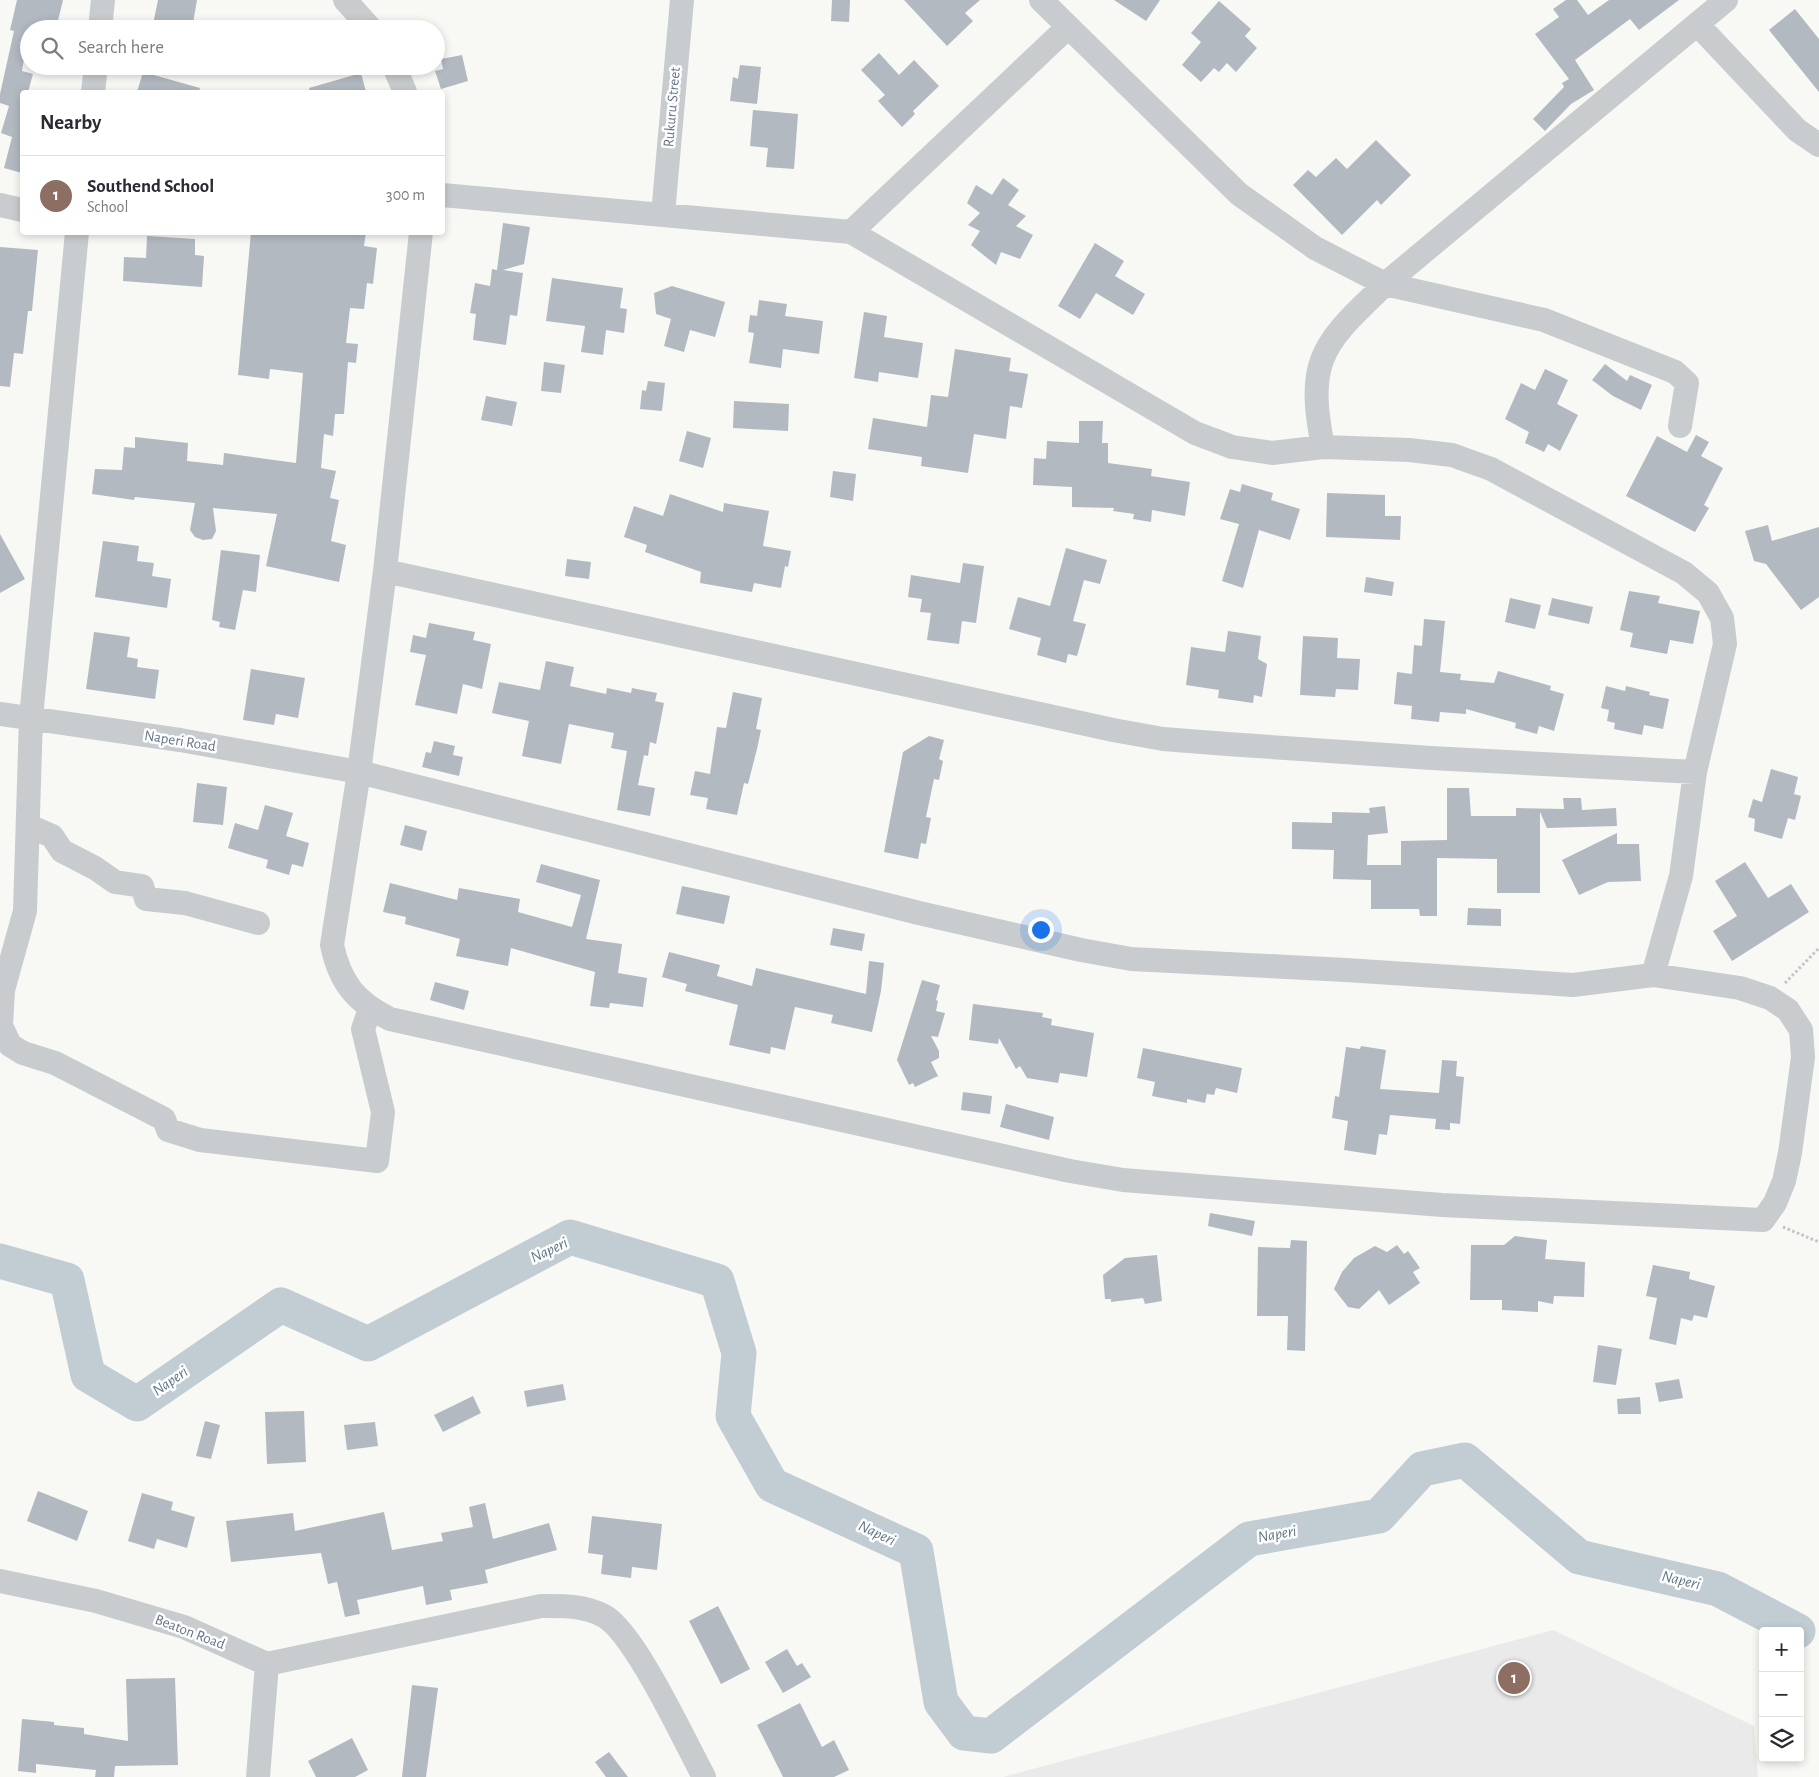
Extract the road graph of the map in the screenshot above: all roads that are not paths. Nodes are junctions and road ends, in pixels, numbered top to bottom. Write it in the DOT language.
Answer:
graph roads {
  1 [pos="103,0"];
  2 [pos="345,0"];
  3 [pos="682,0"];
  4 [pos="1726,0"];
  5 [pos="1056,10"];
  6 [pos="101,20"];
  7 [pos="362,20"];
  8 [pos="1697,24"];
  9 [pos="95,75"];
  10 [pos="398,75"];
  11 [pos="93,90"];
  12 [pos="404,90"];
  13 [pos="1819,146"];
  14 [pos="445,195"];
  15 [pos="0,205"];
  16 [pos="20,210"];
  17 [pos="662,214"];
  18 [pos="851,232"];
  19 [pos="77,235"];
  20 [pos="421,235"];
  21 [pos="1385,284"];
  22 [pos="1680,426"];
  23 [pos="1323,447"];
  24 [pos="385,571"];
  25 [pos="0,714"];
  26 [pos="31,718"];
  27 [pos="359,772"];
  28 [pos="1695,772"];
  29 [pos="29,826"];
  30 [pos="258,923"];
  31 [pos="1653,975"];
  32 [pos="370,1009"];
  33 [pos="0,1581"];
  34 [pos="267,1664"];
  35 [pos="258,1777"];
  36 [pos="704,1777"];
  1 -- 6 [label="street"];
  2 -- 7 [label="street"];
  3 -- 17 [label="street, Rukuru Street"];
  4 -- 8 [label="street"];
  5 -- 18 [label="street"];
  5 -- 21 [label="street"];
  8 -- 13 [label="street"];
  8 -- 21 [label="street"];
  9 -- 11 [label="street"];
  10 -- 12 [label="street"];
  14 -- 17 [label="street"];
  15 -- 16 [label="street"];
  17 -- 18 [label="street"];
  18 -- 23 [label="street"];
  19 -- 26 [label="street"];
  20 -- 24 [label="street"];
  21 -- 22 [label="street"];
  21 -- 23 [label="street"];
  23 -- 28 [label="street"];
  24 -- 27 [label="street"];
  24 -- 28 [label="street"];
  25 -- 26 [label="street, Naperi Road"];
  26 -- 27 [label="street, Naperi Road"];
  26 -- 29 [label="street"];
  27 -- 31 [label="street, Naperi Road"];
  27 -- 32 [label="street"];
  28 -- 31 [label="street"];
  29 -- 30 [label="street"];
  29 -- 32 [label="street"];
  31 -- 32 [label="street, Naperi Road"];
  33 -- 34 [label="street, Beaton Road"];
  34 -- 35 [label="street"];
  34 -- 36 [label="street"];
}
